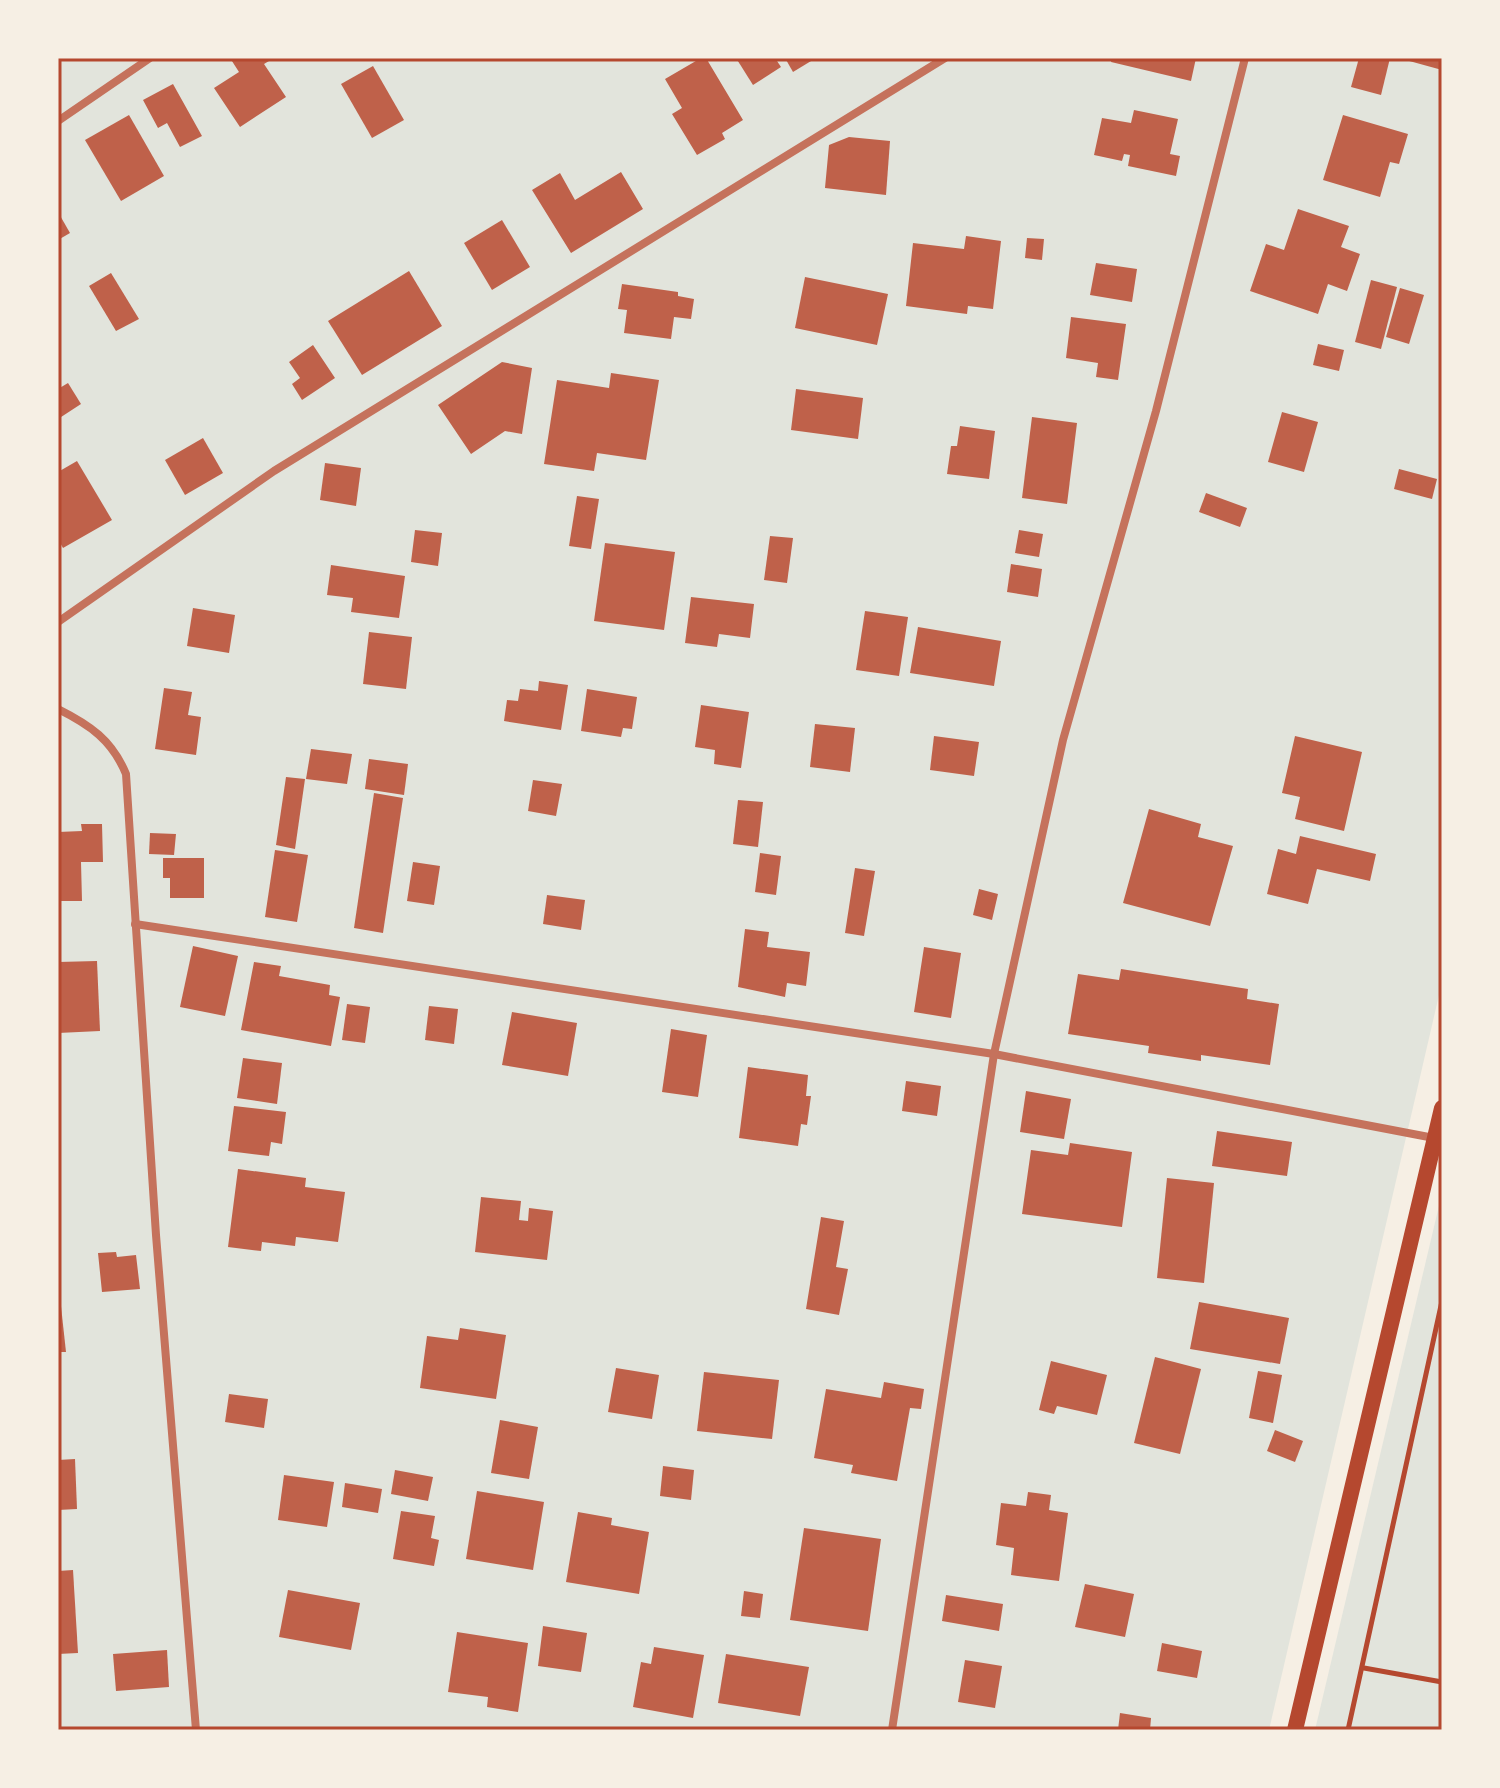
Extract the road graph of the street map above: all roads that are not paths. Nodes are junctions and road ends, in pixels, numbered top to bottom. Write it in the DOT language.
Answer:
graph roads {
  1 [pos="150,58"];
  2 [pos="945,58"];
  3 [pos="1245,58"];
  4 [pos="58,121"];
  5 [pos="58,622"];
  6 [pos="58,709"];
  7 [pos="135,924"];
  8 [pos="994,1054"];
  9 [pos="1442,1108"];
  10 [pos="1434,1138"];
  11 [pos="196,1730"];
  12 [pos="892,1730"];
  13 [pos="1295,1730"];
  1 -- 4 [label="street"];
  2 -- 5 [label="street"];
  3 -- 8 [label="street"];
  6 -- 7 [label="street"];
  7 -- 8 [label="street"];
  7 -- 11 [label="street"];
  8 -- 10 [label="street"];
  8 -- 12 [label="street"];
  9 -- 10 [label="main road"];
  10 -- 13 [label="main road"];
}
